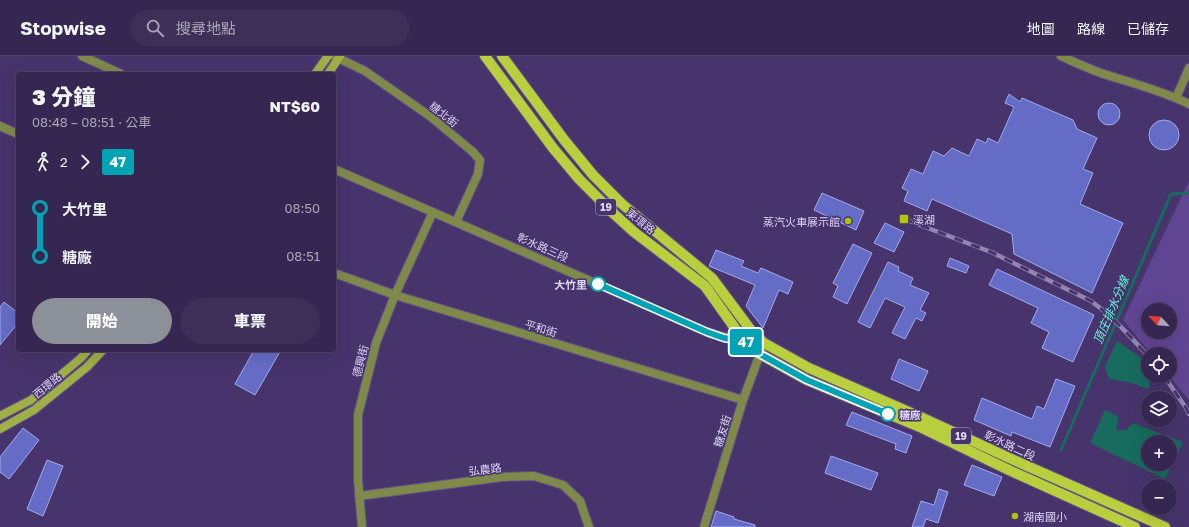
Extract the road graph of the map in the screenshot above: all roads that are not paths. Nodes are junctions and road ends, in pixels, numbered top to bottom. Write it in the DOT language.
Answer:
graph roads {
  1 [pos="82,56"];
  2 [pos="328,56"];
  3 [pos="485,56"];
  4 [pos="502,56"];
  5 [pos="1061,56"];
  6 [pos="338,57"];
  7 [pos="1189,68"];
  8 [pos="117,72"];
  9 [pos="317,72"];
  10 [pos="329,72"];
  11 [pos="1176,98"];
  12 [pos="1189,104"];
  13 [pos="0,126"];
  14 [pos="16,133"];
  15 [pos="336,171"];
  16 [pos="433,212"];
  17 [pos="456,222"];
  18 [pos="336,274"];
  19 [pos="395,295"];
  20 [pos="744,341"];
  21 [pos="762,342"];
  22 [pos="86,352"];
  23 [pos="101,352"];
  24 [pos="760,354"];
  25 [pos="743,400"];
  26 [pos="0,416"];
  27 [pos="0,430"];
  28 [pos="359,496"];
  29 [pos="362,527"];
  30 [pos="589,527"];
  31 [pos="704,527"];
  32 [pos="1135,527"];
  33 [pos="1165,527"];
  1 -- 8 [label="street"];
  2 -- 9 [label="main road"];
  3 -- 20 [label="main road, 東環路 / 19"];
  4 -- 21 [label="main road, 東環路 / 19"];
  5 -- 11 [label="street"];
  6 -- 10 [label="main road"];
  6 -- 17 [label="street, 糖北街"];
  7 -- 11 [label="street"];
  11 -- 12 [label="street"];
  13 -- 14 [label="street"];
  15 -- 16 [label="street, 彰水路三段"];
  16 -- 17 [label="street, 彰水路三段"];
  16 -- 19 [label="street, 德興街"];
  17 -- 20 [label="street, 彰水路三段"];
  18 -- 19 [label="street, 平和街"];
  19 -- 25 [label="street, 平和街"];
  19 -- 28 [label="street, 德興街"];
  20 -- 21 [label="street, 彰水路三段"];
  20 -- 24 [label="main road, 19"];
  21 -- 24 [label="street, 糖友街"];
  21 -- 33 [label="main road, 彰水路二段 / 19"];
  22 -- 26 [label="main road, 西環路"];
  23 -- 27 [label="main road, 西環路"];
  24 -- 25 [label="street, 糖友街"];
  24 -- 32 [label="main road, 彰水路二段 / 19"];
  25 -- 31 [label="street, 糖友街"];
  28 -- 29 [label="street, 德興街"];
  28 -- 30 [label="street, 弘農路"];
}
